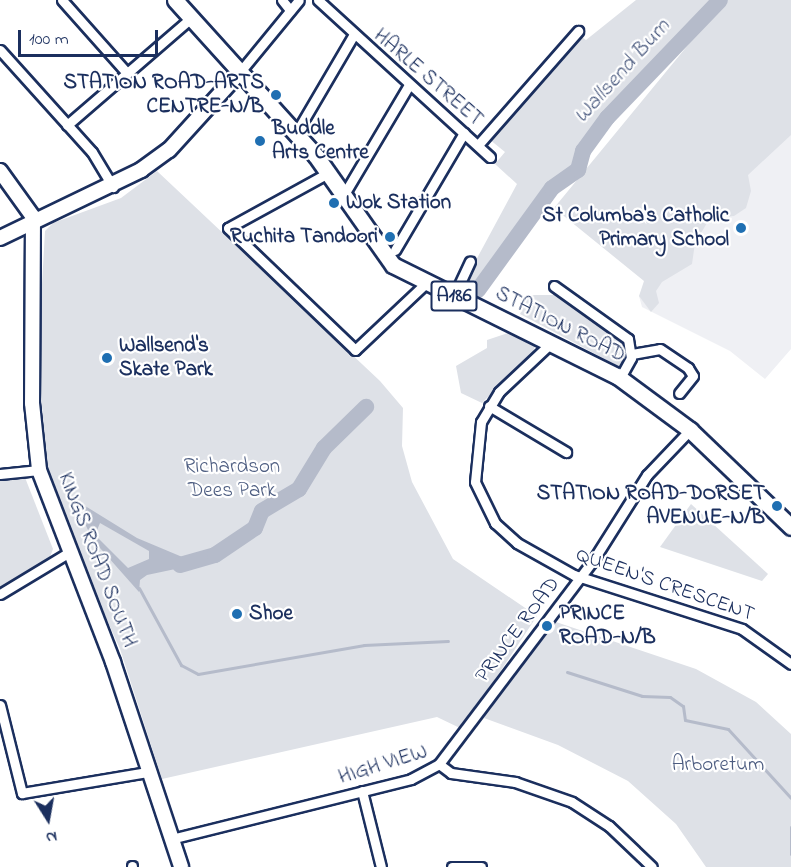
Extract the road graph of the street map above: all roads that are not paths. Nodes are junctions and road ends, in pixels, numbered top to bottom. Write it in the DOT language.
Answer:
graph roads {
  1 [pos="62,0"];
  2 [pos="175,0"];
  3 [pos="282,0"];
  4 [pos="299,0"];
  5 [pos="318,0"];
  6 [pos="290,10"];
  7 [pos="191,18"];
  8 [pos="578,31"];
  9 [pos="353,36"];
  10 [pos="0,50"];
  11 [pos="239,73"];
  12 [pos="127,74"];
  13 [pos="409,85"];
  14 [pos="67,125"];
  15 [pos="296,133"];
  16 [pos="464,133"];
  17 [pos="478,145"];
  18 [pos="490,157"];
  19 [pos="0,171"];
  20 [pos="328,173"];
  21 [pos="113,187"];
  22 [pos="343,196"];
  23 [pos="34,223"];
  24 [pos="0,238"];
  25 [pos="395,250"];
  26 [pos="470,261"];
  27 [pos="426,283"];
  28 [pos="459,285"];
  29 [pos="554,286"];
  30 [pos="552,342"];
  31 [pos="632,354"];
  32 [pos="620,378"];
  33 [pos="679,393"];
  34 [pos="489,406"];
  35 [pos="690,430"];
  36 [pos="566,452"];
  37 [pos="39,470"];
  38 [pos="0,474"];
  39 [pos="791,527"];
  40 [pos="68,553"];
  41 [pos="580,577"];
  42 [pos="0,594"];
  43 [pos="791,664"];
  44 [pos="0,705"];
  45 [pos="439,764"];
  46 [pos="147,772"];
  47 [pos="362,791"];
  48 [pos="171,839"];
  49 [pos="181,867"];
  50 [pos="381,867"];
  51 [pos="452,867"];
  52 [pos="482,867"];
  53 [pos="652,867"];
  1 -- 12 [label="street"];
  2 -- 7 [label="main road, STATION ROAD / A186"];
  3 -- 6 [label="street"];
  4 -- 6 [label="street"];
  5 -- 9 [label="street, HARLE STREET"];
  6 -- 11 [label="street"];
  7 -- 11 [label="main road, STATION ROAD / A186"];
  7 -- 12 [label="street"];
  8 -- 17 [label="street"];
  9 -- 13 [label="street, HARLE STREET"];
  9 -- 15 [label="street"];
  10 -- 14 [label="street"];
  11 -- 15 [label="main road, STATION ROAD / A186"];
  11 -- 21 [label="street"];
  12 -- 14 [label="street"];
  13 -- 16 [label="street, HARLE STREET"];
  13 -- 22 [label="street"];
  14 -- 21 [label="street"];
  15 -- 20 [label="main road, STATION ROAD / A186"];
  16 -- 17 [label="street, HARLE STREET"];
  16 -- 25 [label="street"];
  17 -- 18 [label="street, HARLE STREET"];
  19 -- 23 [label="street"];
  20 -- 22 [label="main road, STATION ROAD / A186"];
  20 -- 27 [label="street"];
  21 -- 23 [label="street"];
  22 -- 27 [label="main road, STATION ROAD / A186"];
  23 -- 24 [label="street"];
  23 -- 37 [label="street, KINGS ROAD SOUTH"];
  26 -- 28 [label="street"];
  27 -- 30 [label="main road, STATION ROAD / A186"];
  29 -- 31 [label="street"];
  30 -- 32 [label="main road, STATION ROAD / A186"];
  30 -- 34 [label="street, QUEEN'S CRESCENT"];
  31 -- 32 [label="street"];
  31 -- 33 [label="street"];
  32 -- 35 [label="main road, STATION ROAD / A186"];
  34 -- 36 [label="street"];
  34 -- 41 [label="street, QUEEN'S CRESCENT"];
  35 -- 39 [label="main road, STATION ROAD / A186"];
  35 -- 41 [label="street, PRINCE ROAD"];
  37 -- 38 [label="street"];
  37 -- 40 [label="street, KINGS ROAD SOUTH"];
  40 -- 42 [label="street"];
  40 -- 46 [label="street, KINGS ROAD SOUTH"];
  41 -- 43 [label="street, QUEEN'S CRESCENT"];
  41 -- 45 [label="street, PRINCE ROAD"];
  44 -- 46 [label="street"];
  45 -- 47 [label="street, HIGH VIEW"];
  45 -- 53 [label="street, HIGH VIEW"];
  46 -- 48 [label="street, KINGS ROAD SOUTH"];
  47 -- 48 [label="street, HIGH VIEW"];
  47 -- 50 [label="street"];
  48 -- 49 [label="street, KINGS ROAD SOUTH"];
  51 -- 52 [label="street"];
}
